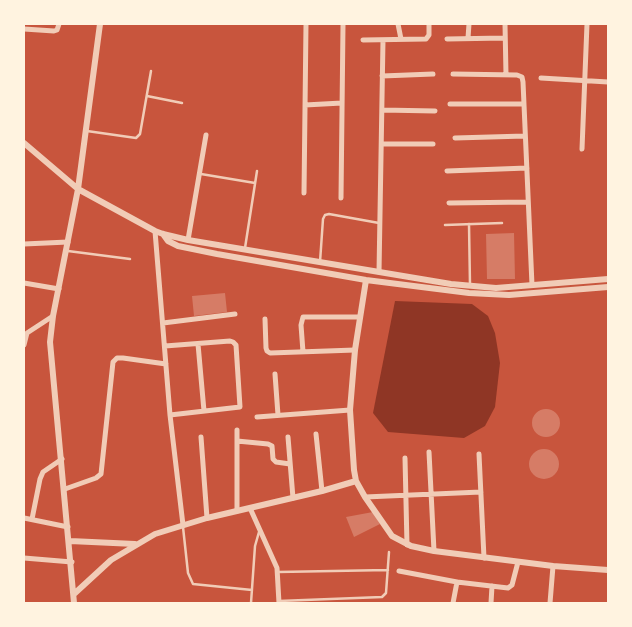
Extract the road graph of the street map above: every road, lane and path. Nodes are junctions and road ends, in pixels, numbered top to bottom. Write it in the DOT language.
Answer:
graph roads {
  1 [pos="59,24"];
  2 [pos="100,24"];
  3 [pos="306,24"];
  4 [pos="398,24"];
  5 [pos="429,24"];
  6 [pos="469,24"];
  7 [pos="505,24"];
  8 [pos="587,24"];
  9 [pos="343,25"];
  10 [pos="24,29"];
  11 [pos="468,38"];
  12 [pos="504,38"];
  13 [pos="401,39"];
  14 [pos="447,39"];
  15 [pos="363,40"];
  16 [pos="383,40"];
  17 [pos="151,71"];
  18 [pos="433,74"];
  19 [pos="453,74"];
  20 [pos="506,75"];
  21 [pos="382,76"];
  22 [pos="541,78"];
  23 [pos="585,81"];
  24 [pos="608,82"];
  25 [pos="147,96"];
  26 [pos="182,102"];
  27 [pos="450,104"];
  28 [pos="524,104"];
  29 [pos="305,105"];
  30 [pos="342,105"];
  31 [pos="382,110"];
  32 [pos="435,111"];
  33 [pos="86,131"];
  34 [pos="206,135"];
  35 [pos="526,136"];
  36 [pos="455,138"];
  37 [pos="24,143"];
  38 [pos="382,144"];
  39 [pos="433,144"];
  40 [pos="582,149"];
  41 [pos="527,168"];
  42 [pos="257,171"];
  43 [pos="448,171"];
  44 [pos="199,174"];
  45 [pos="255,183"];
  46 [pos="78,189"];
  47 [pos="304,193"];
  48 [pos="341,198"];
  49 [pos="528,202"];
  50 [pos="449,204"];
  51 [pos="380,223"];
  52 [pos="502,223"];
  53 [pos="445,224"];
  54 [pos="468,224"];
  55 [pos="155,231"];
  56 [pos="163,234"];
  57 [pos="188,240"];
  58 [pos="68,242"];
  59 [pos="24,244"];
  60 [pos="245,249"];
  61 [pos="66,251"];
  62 [pos="130,259"];
  63 [pos="320,262"];
  64 [pos="379,272"];
  65 [pos="608,279"];
  66 [pos="366,280"];
  67 [pos="24,283"];
  68 [pos="532,285"];
  69 [pos="470,286"];
  70 [pos="608,287"];
  71 [pos="59,288"];
  72 [pos="235,314"];
  73 [pos="53,316"];
  74 [pos="360,316"];
  75 [pos="265,319"];
  76 [pos="163,323"];
  77 [pos="198,344"];
  78 [pos="24,345"];
  79 [pos="165,346"];
  80 [pos="355,350"];
  81 [pos="302,352"];
  82 [pos="166,364"];
  83 [pos="275,374"];
  84 [pos="350,410"];
  85 [pos="204,412"];
  86 [pos="170,415"];
  87 [pos="278,415"];
  88 [pos="257,417"];
  89 [pos="237,430"];
  90 [pos="316,434"];
  91 [pos="201,437"];
  92 [pos="288,437"];
  93 [pos="237,441"];
  94 [pos="429,452"];
  95 [pos="479,454"];
  96 [pos="405,458"];
  97 [pos="62,459"];
  98 [pos="290,464"];
  99 [pos="356,481"];
  100 [pos="65,489"];
  101 [pos="322,491"];
  102 [pos="481,492"];
  103 [pos="432,494"];
  104 [pos="406,495"];
  105 [pos="365,497"];
  106 [pos="293,498"];
  107 [pos="250,508"];
  108 [pos="237,511"];
  109 [pos="24,518"];
  110 [pos="207,518"];
  111 [pos="32,519"];
  112 [pos="183,525"];
  113 [pos="68,526"];
  114 [pos="260,530"];
  115 [pos="70,542"];
  116 [pos="136,544"];
  117 [pos="407,545"];
  118 [pos="434,551"];
  119 [pos="389,552"];
  120 [pos="24,558"];
  121 [pos="484,558"];
  122 [pos="72,562"];
  123 [pos="518,562"];
  124 [pos="553,566"];
  125 [pos="388,570"];
  126 [pos="608,570"];
  127 [pos="400,571"];
  128 [pos="278,572"];
  129 [pos="457,582"];
  130 [pos="492,586"];
  131 [pos="252,590"];
  132 [pos="74,594"];
  133 [pos="279,602"];
  134 [pos="74,603"];
  135 [pos="251,603"];
  136 [pos="453,603"];
  137 [pos="490,603"];
  138 [pos="550,603"];
  1 -- 10 [label="street"];
  2 -- 33 [label="street"];
  3 -- 29 [label="street"];
  4 -- 13 [label="street"];
  5 -- 13 [label="street"];
  6 -- 11 [label="street"];
  7 -- 12 [label="street"];
  8 -- 23 [label="street"];
  9 -- 30 [label="street"];
  11 -- 12 [label="street"];
  11 -- 14 [label="street"];
  12 -- 20 [label="street"];
  13 -- 16 [label="street"];
  15 -- 16 [label="street"];
  16 -- 21 [label="street"];
  17 -- 25 [label="lane"];
  18 -- 21 [label="street"];
  19 -- 20 [label="street"];
  20 -- 28 [label="street"];
  21 -- 31 [label="street"];
  22 -- 23 [label="street"];
  23 -- 24 [label="street"];
  23 -- 40 [label="street"];
  25 -- 26 [label="lane"];
  25 -- 33 [label="lane"];
  27 -- 28 [label="street"];
  28 -- 35 [label="street"];
  29 -- 30 [label="street"];
  29 -- 47 [label="street"];
  30 -- 48 [label="street"];
  31 -- 32 [label="street"];
  31 -- 38 [label="street"];
  33 -- 46 [label="street"];
  34 -- 44 [label="street"];
  35 -- 36 [label="street"];
  35 -- 41 [label="street"];
  37 -- 46 [label="street"];
  38 -- 39 [label="street"];
  38 -- 51 [label="street"];
  41 -- 43 [label="street"];
  41 -- 49 [label="street"];
  42 -- 45 [label="lane"];
  44 -- 45 [label="lane"];
  44 -- 57 [label="street"];
  45 -- 60 [label="lane"];
  46 -- 55 [label="street"];
  46 -- 58 [label="street"];
  49 -- 50 [label="street"];
  49 -- 68 [label="street"];
  51 -- 63 [label="lane"];
  51 -- 64 [label="street"];
  52 -- 54 [label="lane"];
  53 -- 54 [label="lane"];
  54 -- 69 [label="lane"];
  55 -- 56 [label="street"];
  55 -- 76 [label="street"];
  56 -- 57 [label="street"];
  56 -- 66 [label="street"];
  57 -- 60 [label="street"];
  58 -- 59 [label="street"];
  58 -- 61 [label="street"];
  60 -- 63 [label="street"];
  61 -- 62 [label="lane"];
  61 -- 71 [label="street"];
  63 -- 64 [label="street"];
  64 -- 69 [label="street"];
  65 -- 68 [label="street"];
  66 -- 70 [label="street"];
  66 -- 74 [label="street"];
  67 -- 71 [label="street"];
  68 -- 69 [label="street"];
  71 -- 73 [label="street"];
  72 -- 76 [label="street"];
  73 -- 78 [label="street"];
  73 -- 97 [label="street"];
  74 -- 80 [label="street"];
  74 -- 81 [label="street"];
  75 -- 81 [label="street"];
  76 -- 79 [label="street"];
  77 -- 79 [label="street"];
  77 -- 85 [label="street"];
  77 -- 85 [label="street"];
  79 -- 82 [label="street"];
  80 -- 81 [label="street"];
  80 -- 84 [label="street"];
  82 -- 86 [label="street"];
  82 -- 100 [label="street"];
  83 -- 87 [label="street"];
  84 -- 87 [label="street"];
  84 -- 99 [label="street"];
  85 -- 86 [label="street"];
  86 -- 112 [label="street"];
  87 -- 88 [label="street"];
  89 -- 93 [label="street"];
  90 -- 101 [label="street"];
  91 -- 110 [label="street"];
  92 -- 98 [label="street"];
  93 -- 98 [label="street"];
  93 -- 108 [label="street"];
  94 -- 103 [label="street"];
  95 -- 102 [label="street"];
  96 -- 104 [label="street"];
  97 -- 100 [label="street"];
  97 -- 111 [label="street"];
  98 -- 106 [label="street"];
  99 -- 101 [label="street"];
  99 -- 105 [label="street"];
  100 -- 113 [label="street"];
  101 -- 106 [label="street"];
  102 -- 103 [label="street"];
  102 -- 121 [label="street"];
  103 -- 104 [label="street"];
  103 -- 118 [label="street"];
  104 -- 105 [label="street"];
  104 -- 117 [label="street"];
  105 -- 117 [label="street"];
  106 -- 107 [label="street"];
  107 -- 108 [label="street"];
  107 -- 114 [label="street"];
  108 -- 110 [label="street"];
  109 -- 111 [label="street"];
  110 -- 112 [label="street"];
  111 -- 113 [label="street"];
  112 -- 116 [label="street"];
  112 -- 131 [label="lane"];
  113 -- 115 [label="street"];
  114 -- 128 [label="street"];
  114 -- 131 [label="lane"];
  115 -- 116 [label="street"];
  115 -- 122 [label="street"];
  116 -- 132 [label="street"];
  117 -- 118 [label="street"];
  118 -- 121 [label="street"];
  119 -- 125 [label="lane"];
  120 -- 122 [label="street"];
  121 -- 123 [label="street"];
  122 -- 132 [label="street"];
  123 -- 124 [label="street"];
  123 -- 130 [label="street"];
  124 -- 126 [label="street"];
  124 -- 138 [label="street"];
  125 -- 128 [label="lane"];
  125 -- 133 [label="lane"];
  127 -- 129 [label="street"];
  128 -- 133 [label="street"];
  129 -- 130 [label="street"];
  129 -- 136 [label="street"];
  130 -- 137 [label="street"];
  131 -- 135 [label="lane"];
  132 -- 134 [label="street"];
}
